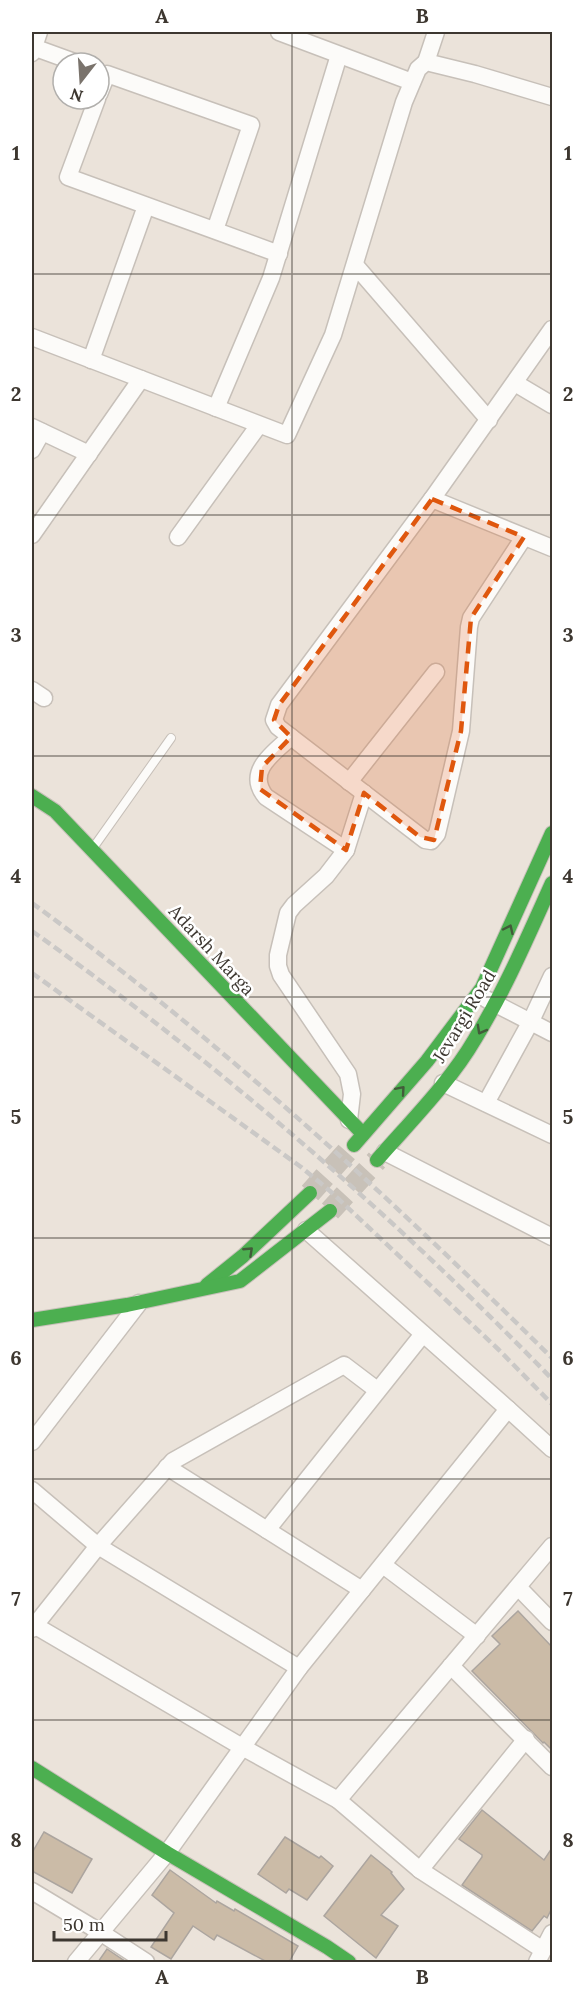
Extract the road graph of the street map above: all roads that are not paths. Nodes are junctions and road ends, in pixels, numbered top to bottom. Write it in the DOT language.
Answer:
graph roads {
  1 [pos="281,32"];
  2 [pos="436,32"];
  3 [pos="34,44"];
  4 [pos="51,52"];
  5 [pos="339,55"];
  6 [pos="426,62"];
  7 [pos="111,76"];
  8 [pos="412,82"];
  9 [pos="552,97"];
  10 [pos="93,111"];
  11 [pos="146,206"];
  12 [pos="214,231"];
  13 [pos="279,254"];
  14 [pos="355,265"];
  15 [pos="552,329"];
  16 [pos="32,337"];
  17 [pos="91,360"];
  18 [pos="141,379"];
  19 [pos="515,383"];
  20 [pos="552,405"];
  21 [pos="216,408"];
  22 [pos="489,420"];
  23 [pos="259,425"];
  24 [pos="37,429"];
  25 [pos="32,450"];
  26 [pos="89,454"];
  27 [pos="432,499"];
  28 [pos="32,536"];
  29 [pos="178,537"];
  30 [pos="524,537"];
  31 [pos="552,548"];
  32 [pos="436,672"];
  33 [pos="291,737"];
  34 [pos="171,738"];
  35 [pos="349,782"];
  36 [pos="364,793"];
  37 [pos="32,796"];
  38 [pos="552,833"];
  39 [pos="92,850"];
  40 [pos="346,850"];
  41 [pos="552,883"];
  42 [pos="552,976"];
  43 [pos="477,994"];
  44 [pos="496,1004"];
  45 [pos="531,1021"];
  46 [pos="552,1033"];
  47 [pos="443,1083"];
  48 [pos="486,1103"];
  49 [pos="350,1120"];
  50 [pos="552,1135"];
  51 [pos="381,1156"];
  52 [pos="310,1193"];
  53 [pos="330,1211"];
  54 [pos="306,1230"];
  55 [pos="552,1237"];
  56 [pos="204,1288"];
  57 [pos="139,1303"];
  58 [pos="32,1320"];
  59 [pos="423,1334"];
  60 [pos="377,1390"];
  61 [pos="508,1410"];
  62 [pos="32,1442"];
  63 [pos="552,1449"];
  64 [pos="167,1467"];
  65 [pos="32,1490"];
  66 [pos="267,1530"];
  67 [pos="98,1546"];
  68 [pos="552,1546"];
  69 [pos="382,1565"];
  70 [pos="518,1587"];
  71 [pos="362,1590"];
  72 [pos="552,1622"];
  73 [pos="33,1627"];
  74 [pos="477,1636"];
  75 [pos="452,1666"];
  76 [pos="299,1668"];
  77 [pos="526,1739"];
  78 [pos="242,1747"];
  79 [pos="552,1767"];
  80 [pos="32,1768"];
  81 [pos="338,1800"];
  82 [pos="167,1853"];
  83 [pos="420,1870"];
  84 [pos="32,1891"];
  85 [pos="100,1932"];
  86 [pos="552,1933"];
  87 [pos="540,1956"];
  88 [pos="76,1962"];
  89 [pos="146,1962"];
  90 [pos="349,1962"];
  1 -- 5 [label="street"];
  2 -- 6 [label="street"];
  3 -- 4 [label="street"];
  5 -- 8 [label="street"];
  5 -- 13 [label="street"];
  6 -- 8 [label="street"];
  6 -- 9 [label="street"];
  7 -- 12 [label="street"];
  8 -- 14 [label="street"];
  10 -- 11 [label="street"];
  11 -- 12 [label="street"];
  11 -- 17 [label="street"];
  12 -- 13 [label="street"];
  13 -- 21 [label="street"];
  14 -- 22 [label="street"];
  14 -- 23 [label="street"];
  15 -- 19 [label="street"];
  16 -- 17 [label="street"];
  17 -- 18 [label="street"];
  18 -- 21 [label="street"];
  18 -- 26 [label="street"];
  19 -- 20 [label="street"];
  19 -- 22 [label="street"];
  21 -- 23 [label="street"];
  22 -- 27 [label="street"];
  23 -- 29 [label="street"];
  24 -- 25 [label="street"];
  24 -- 26 [label="street"];
  26 -- 28 [label="street"];
  27 -- 30 [label="street"];
  27 -- 33 [label="street"];
  30 -- 31 [label="street"];
  30 -- 36 [label="street"];
  32 -- 35 [label="street"];
  33 -- 35 [label="street"];
  33 -- 40 [label="street"];
  34 -- 39 [label="lane"];
  35 -- 36 [label="street"];
  36 -- 40 [label="street"];
  37 -- 39 [label="main road, Adarsh Marga"];
  43 -- 38 [label="main road, one-way"];
  39 -- 49 [label="main road, Adarsh Marga"];
  40 -- 49 [label="street"];
  41 -- 44 [label="main road, Jevargi Road"];
  42 -- 45 [label="street"];
  43 -- 44 [label="street"];
  49 -- 43 [label="main road, Adarsh Marga, one-way"];
  44 -- 45 [label="street"];
  44 -- 47 [label="main road, Jevargi Road, one-way"];
  45 -- 46 [label="street"];
  45 -- 48 [label="street"];
  47 -- 48 [label="street"];
  47 -- 51 [label="main road, Jevargi Road"];
  48 -- 50 [label="street"];
  51 -- 55 [label="street"];
  56 -- 52 [label="main road, one-way"];
  53 -- 54 [label="main road"];
  54 -- 56 [label="main road"];
  54 -- 59 [label="street"];
  56 -- 57 [label="main road"];
  57 -- 58 [label="main road"];
  57 -- 62 [label="street"];
  59 -- 60 [label="street"];
  59 -- 61 [label="street"];
  60 -- 64 [label="street"];
  60 -- 66 [label="street"];
  61 -- 63 [label="street"];
  61 -- 69 [label="street"];
  64 -- 66 [label="street"];
  64 -- 67 [label="street"];
  65 -- 67 [label="street"];
  66 -- 71 [label="street"];
  67 -- 73 [label="street"];
  67 -- 76 [label="street"];
  68 -- 70 [label="street"];
  69 -- 71 [label="street"];
  69 -- 74 [label="street"];
  70 -- 72 [label="street"];
  70 -- 74 [label="street"];
  71 -- 76 [label="street"];
  73 -- 78 [label="street"];
  74 -- 75 [label="street"];
  75 -- 77 [label="street"];
  75 -- 81 [label="street"];
  76 -- 78 [label="street"];
  77 -- 79 [label="street"];
  77 -- 83 [label="street"];
  78 -- 81 [label="street"];
  78 -- 82 [label="street"];
  80 -- 82 [label="main road"];
  81 -- 83 [label="street"];
  82 -- 85 [label="street"];
  82 -- 90 [label="main road"];
  83 -- 87 [label="street"];
  84 -- 85 [label="street"];
  85 -- 88 [label="street"];
  85 -- 89 [label="street"];
  86 -- 87 [label="street"];
}
